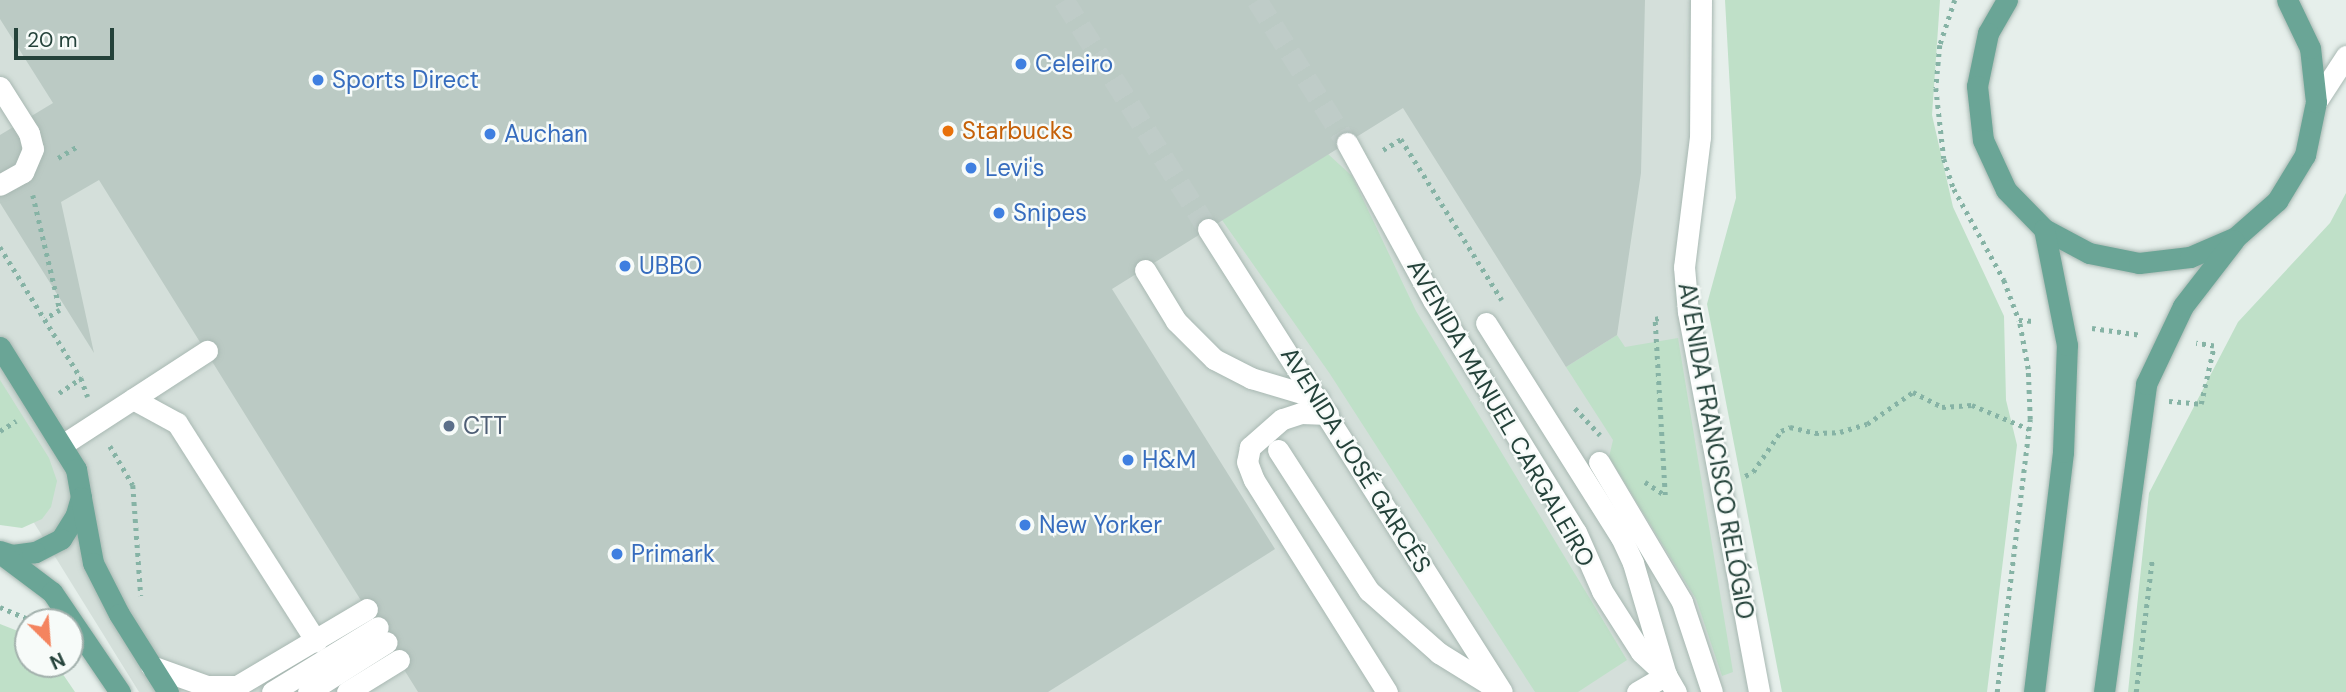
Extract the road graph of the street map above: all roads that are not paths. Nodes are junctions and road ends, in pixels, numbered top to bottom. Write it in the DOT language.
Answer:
graph roads {
  1 [pos="1701,0"];
  2 [pos="1994,0"];
  3 [pos="2007,0"];
  4 [pos="2287,0"];
  5 [pos="1988,33"];
  6 [pos="2346,56"];
  7 [pos="0,87"];
  8 [pos="2316,102"];
  9 [pos="0,118"];
  10 [pos="24,126"];
  11 [pos="1347,143"];
  12 [pos="0,185"];
  13 [pos="1208,229"];
  14 [pos="2044,229"];
  15 [pos="2236,237"];
  16 [pos="1145,270"];
  17 [pos="1486,323"];
  18 [pos="0,347"];
  19 [pos="207,352"];
  20 [pos="133,399"];
  21 [pos="1323,406"];
  22 [pos="62,445"];
  23 [pos="1278,450"];
  24 [pos="1604,454"];
  25 [pos="80,497"];
  26 [pos="0,552"];
  27 [pos="383,634"];
  28 [pos="316,641"];
  29 [pos="151,666"];
  30 [pos="1671,683"];
  31 [pos="120,692"];
  32 [pos="168,692"];
  33 [pos="272,692"];
  34 [pos="308,692"];
  35 [pos="346,692"];
  36 [pos="1387,692"];
  37 [pos="1502,692"];
  38 [pos="1637,692"];
  39 [pos="1712,692"];
  40 [pos="1759,692"];
  41 [pos="2034,692"];
  42 [pos="2104,692"];
  1 -- 40 [label="street, AVENIDA FRANCISCO RELÓGIO"];
  2 -- 5 [label="street"];
  3 -- 5 [label="main road"];
  4 -- 8 [label="main road"];
  5 -- 14 [label="main road"];
  6 -- 8 [label="street"];
  7 -- 10 [label="street"];
  8 -- 15 [label="main road"];
  9 -- 10 [label="street"];
  10 -- 12 [label="street"];
  11 -- 30 [label="street, AVENIDA MANUEL CARGALEIRO"];
  13 -- 21 [label="street, AVENIDA JOSÉ GARCÊS"];
  14 -- 15 [label="main road"];
  14 -- 41 [label="main road"];
  15 -- 42 [label="main road"];
  16 -- 21 [label="street"];
  17 -- 30 [label="street"];
  18 -- 22 [label="main road"];
  19 -- 20 [label="street"];
  20 -- 22 [label="street"];
  20 -- 28 [label="street"];
  21 -- 36 [label="street"];
  21 -- 37 [label="street, AVENIDA JOSÉ GARCÊS"];
  22 -- 25 [label="main road"];
  23 -- 37 [label="street"];
  24 -- 39 [label="street"];
  25 -- 26 [label="main road"];
  25 -- 29 [label="main road"];
  26 -- 31 [label="main road"];
  27 -- 28 [label="street"];
  27 -- 33 [label="street"];
  27 -- 34 [label="street"];
  27 -- 35 [label="street"];
  28 -- 29 [label="street"];
  29 -- 32 [label="main road"];
  30 -- 38 [label="street"];
}
